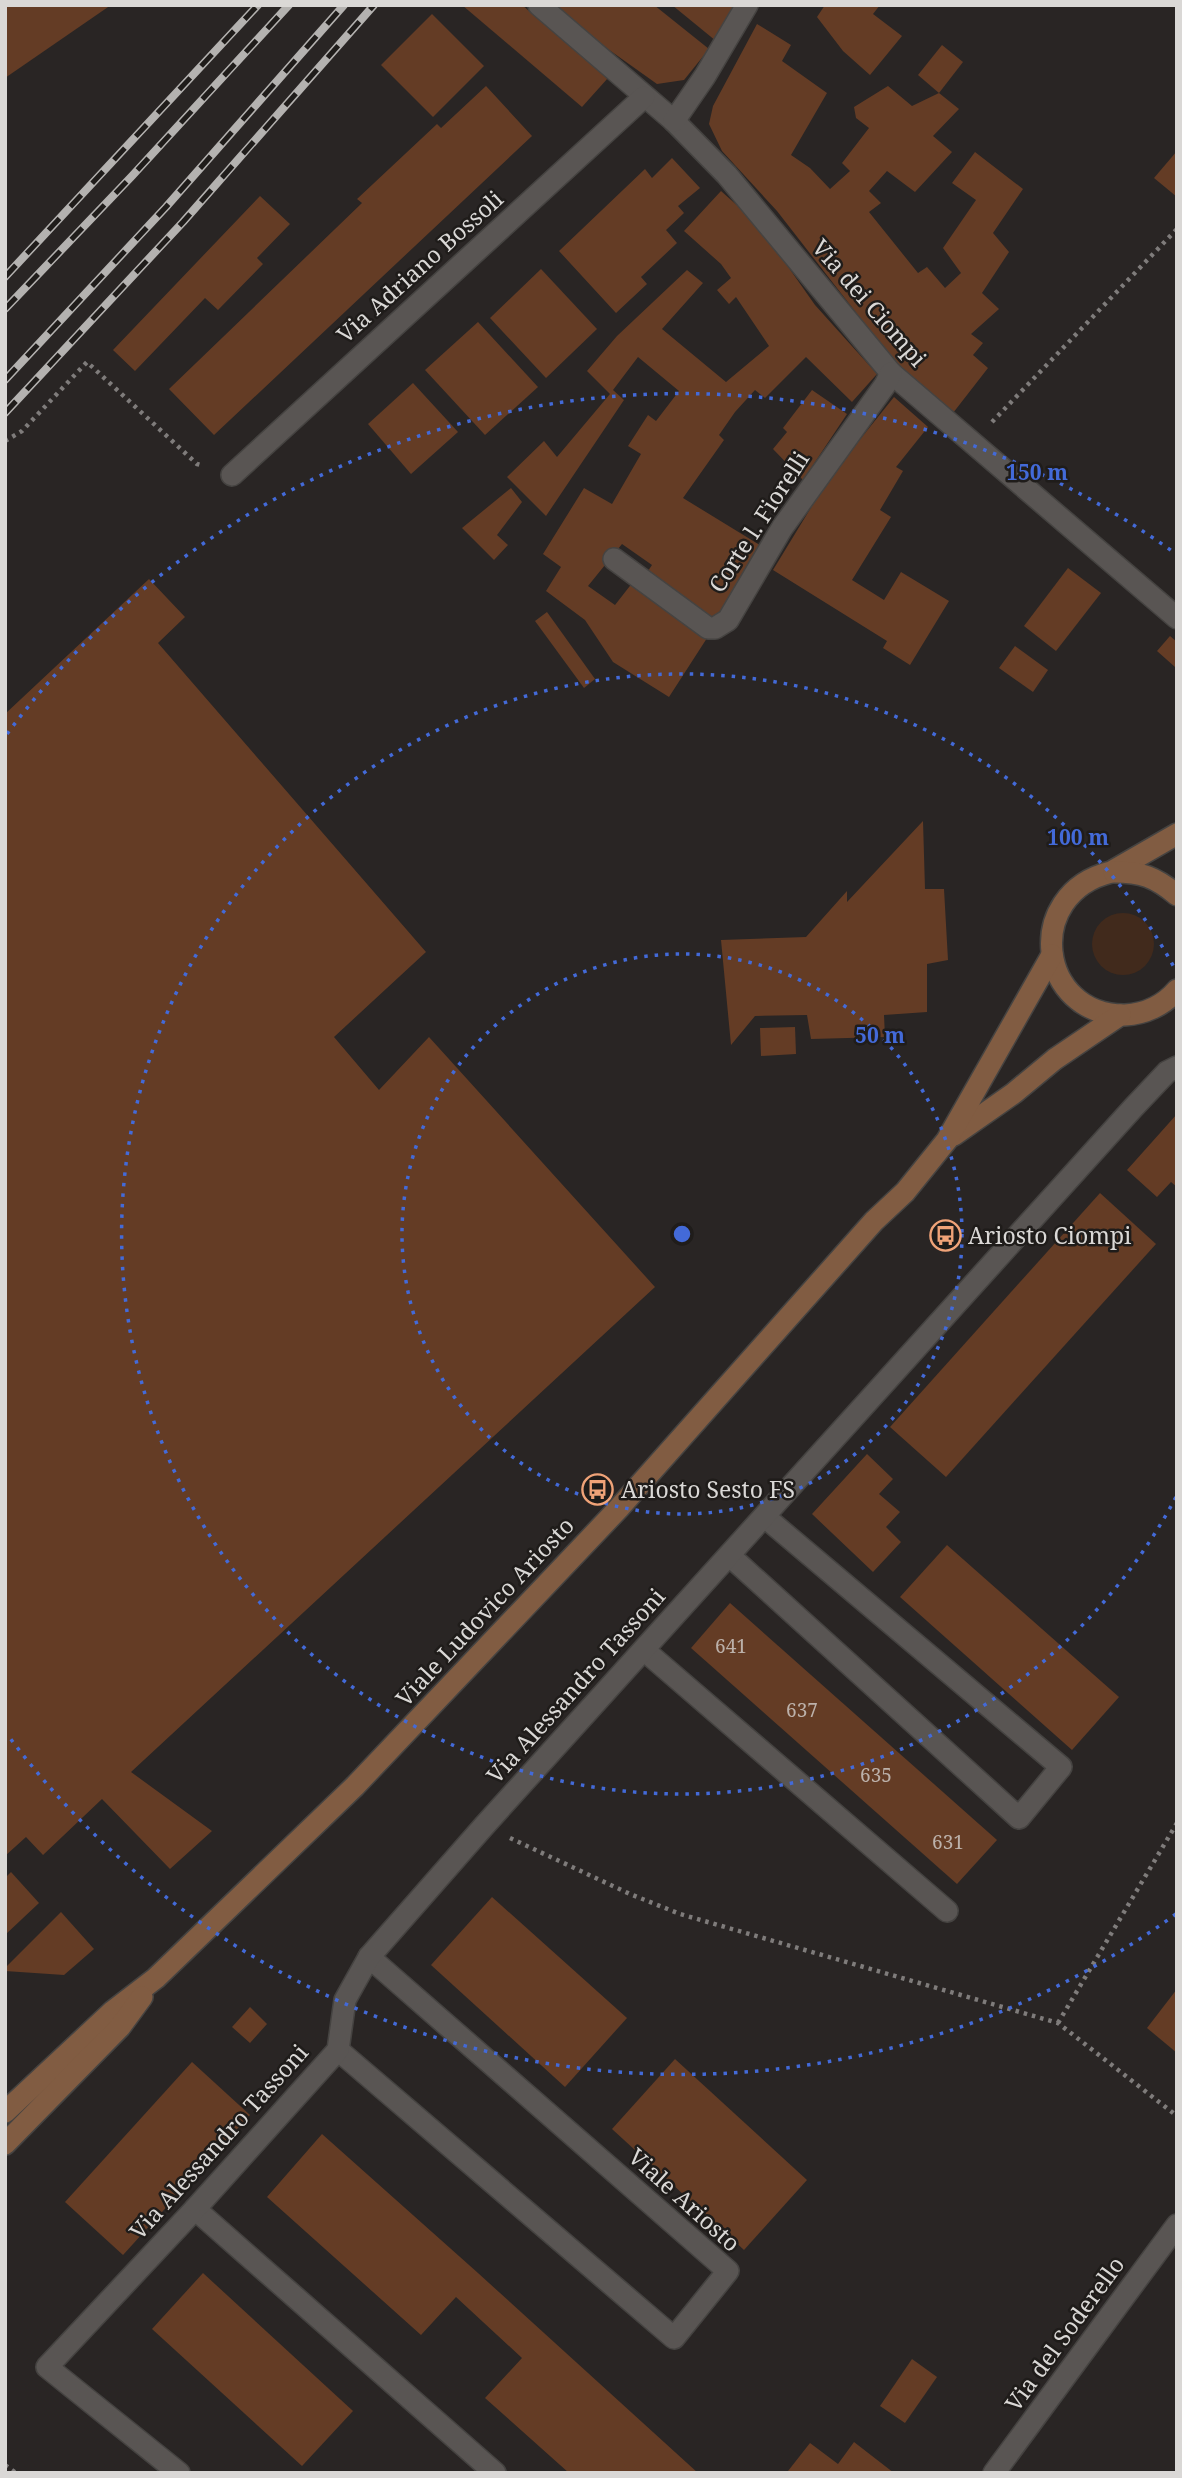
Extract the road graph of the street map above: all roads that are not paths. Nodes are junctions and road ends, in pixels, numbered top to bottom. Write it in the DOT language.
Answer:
graph roads {
  1 [pos="539,5"];
  2 [pos="747,5"];
  3 [pos="644,97"];
  4 [pos="674,121"];
  5 [pos="891,373"];
  6 [pos="232,475"];
  7 [pos="614,559"];
  8 [pos="1177,618"];
  9 [pos="1177,834"];
  10 [pos="1111,872"];
  11 [pos="1177,895"];
  12 [pos="1052,955"];
  13 [pos="1177,990"];
  14 [pos="1119,1015"];
  15 [pos="1177,1067"];
  16 [pos="947,1140"];
  17 [pos="765,1517"];
  18 [pos="730,1556"];
  19 [pos="644,1650"];
  20 [pos="947,1911"];
  21 [pos="369,1957"];
  22 [pos="156,1978"];
  23 [pos="338,2050"];
  24 [pos="5,2112"];
  25 [pos="5,2144"];
  26 [pos="195,2209"];
  27 [pos="1177,2225"];
  28 [pos="178,2473"];
  29 [pos="495,2473"];
  30 [pos="994,2473"];
  1 -- 3 [label="street, Via dei Ciompi"];
  2 -- 4 [label="street"];
  3 -- 4 [label="street, Via dei Ciompi"];
  3 -- 6 [label="street, Via Adriano Bossoli"];
  4 -- 5 [label="street, Via dei Ciompi"];
  5 -- 7 [label="street, Corte l. Fiorelli"];
  5 -- 8 [label="street, Via dei Ciompi"];
  9 -- 10 [label="street, Viale Ludovico Ariosto"];
  10 -- 11 [label="street"];
  10 -- 12 [label="street, Viale Ludovico Ariosto"];
  12 -- 14 [label="street, Viale Ludovico Ariosto"];
  12 -- 16 [label="street, Viale Ludovico Ariosto"];
  13 -- 14 [label="street, Viale Ludovico Ariosto"];
  14 -- 16 [label="street, Viale Ludovico Ariosto"];
  15 -- 17 [label="street, Via Alessandro Tassoni"];
  16 -- 22 [label="street, Viale Ludovico Ariosto"];
  17 -- 18 [label="street, Via Alessandro Tassoni"];
  17 -- 18 [label="street"];
  18 -- 19 [label="street, Via Alessandro Tassoni"];
  19 -- 20 [label="street"];
  19 -- 21 [label="street, Via Alessandro Tassoni"];
  21 -- 23 [label="street, Via Alessandro Tassoni"];
  21 -- 23 [label="street, Viale Ariosto"];
  22 -- 24 [label="street, Viale Ludovico Ariosto"];
  22 -- 25 [label="street, Viale Ludovico Ariosto"];
  23 -- 26 [label="street, Via Alessandro Tassoni"];
  26 -- 28 [label="street, Via Alessandro Tassoni"];
  26 -- 29 [label="street"];
  27 -- 30 [label="street, Via del Soderello"];
}
